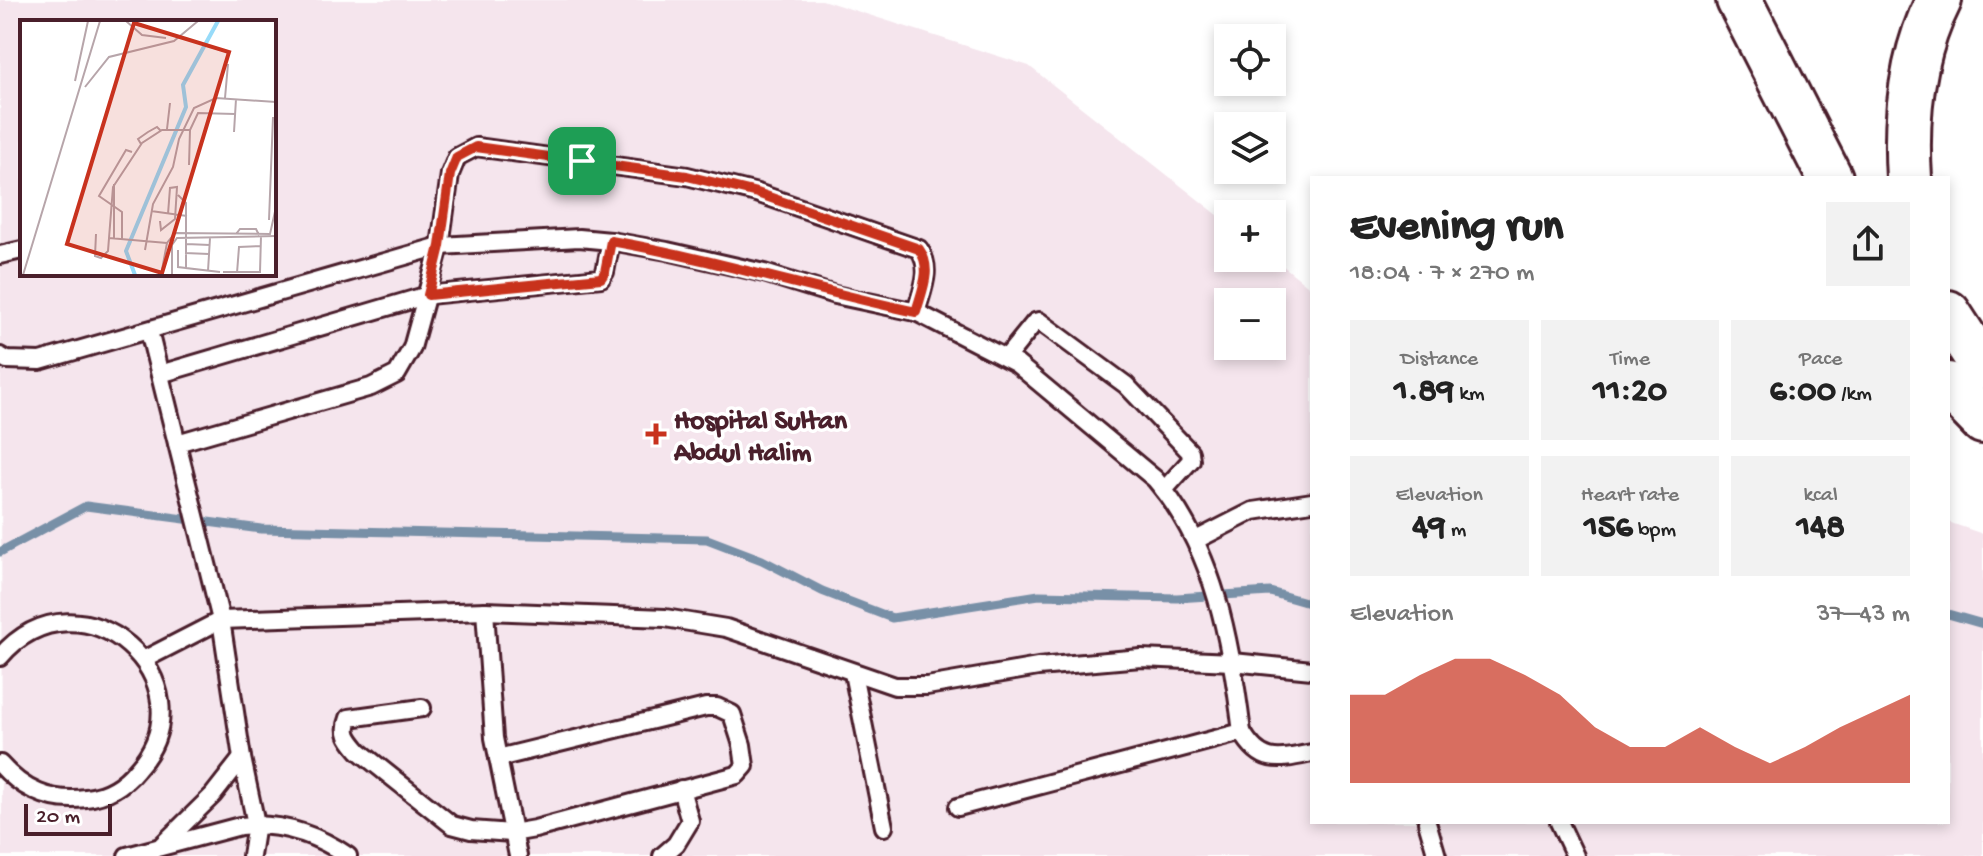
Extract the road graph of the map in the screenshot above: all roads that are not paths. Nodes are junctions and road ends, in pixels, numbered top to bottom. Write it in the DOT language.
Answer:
graph roads {
  1 [pos="1739,0"];
  2 [pos="1939,0"];
  3 [pos="1829,176"];
  4 [pos="1909,176"];
  5 [pos="611,241"];
  6 [pos="440,246"];
  7 [pos="20,250"];
  8 [pos="0,255"];
  9 [pos="428,295"];
  10 [pos="916,312"];
  11 [pos="1950,316"];
  12 [pos="149,331"];
  13 [pos="0,356"];
  14 [pos="1006,358"];
  15 [pos="1983,367"];
  16 [pos="160,374"];
  17 [pos="1950,387"];
  18 [pos="1983,421"];
  19 [pos="177,443"];
  20 [pos="1164,490"];
  21 [pos="1310,502"];
  22 [pos="1196,540"];
  23 [pos="485,611"];
  24 [pos="221,620"];
  25 [pos="0,657"];
  26 [pos="143,660"];
  27 [pos="1233,662"];
  28 [pos="1310,670"];
  29 [pos="853,673"];
  30 [pos="422,708"];
  31 [pos="1242,732"];
  32 [pos="1310,753"];
  33 [pos="242,758"];
  34 [pos="498,758"];
  35 [pos="0,764"];
  36 [pos="681,789"];
  37 [pos="958,807"];
  38 [pos="256,824"];
  39 [pos="1428,824"];
  40 [pos="1560,824"];
  41 [pos="884,827"];
  42 [pos="512,833"];
  43 [pos="159,847"];
  44 [pos="127,856"];
  45 [pos="251,856"];
  46 [pos="348,856"];
  47 [pos="518,856"];
  48 [pos="662,856"];
  49 [pos="1437,856"];
  50 [pos="1575,856"];
  1 -- 3 [label="highway"];
  2 -- 4 [label="highway"];
  5 -- 6 [label="lane"];
  5 -- 9 [label="lane"];
  5 -- 10 [label="lane"];
  6 -- 9 [label="lane"];
  6 -- 10 [label="lane"];
  6 -- 12 [label="lane"];
  7 -- 8 [label="lane"];
  9 -- 16 [label="lane"];
  9 -- 19 [label="lane"];
  10 -- 14 [label="lane"];
  11 -- 15 [label="highway"];
  12 -- 13 [label="lane"];
  12 -- 16 [label="lane"];
  14 -- 20 [label="lane"];
  14 -- 20 [label="lane"];
  16 -- 19 [label="lane"];
  17 -- 18 [label="highway"];
  19 -- 24 [label="lane"];
  20 -- 22 [label="lane"];
  21 -- 22 [label="lane"];
  22 -- 27 [label="lane"];
  23 -- 24 [label="lane"];
  23 -- 29 [label="lane"];
  23 -- 34 [label="lane"];
  24 -- 26 [label="lane"];
  24 -- 33 [label="lane"];
  25 -- 26 [label="lane"];
  26 -- 35 [label="lane"];
  27 -- 28 [label="lane"];
  27 -- 29 [label="lane"];
  27 -- 31 [label="lane"];
  29 -- 41 [label="lane"];
  30 -- 42 [label="lane"];
  31 -- 32 [label="lane"];
  31 -- 37 [label="lane"];
  33 -- 38 [label="lane"];
  33 -- 43 [label="lane"];
  34 -- 36 [label="lane"];
  34 -- 42 [label="lane"];
  36 -- 42 [label="lane"];
  36 -- 48 [label="lane"];
  38 -- 43 [label="lane"];
  38 -- 45 [label="lane"];
  38 -- 46 [label="lane"];
  39 -- 49 [label="lane"];
  40 -- 50 [label="lane"];
  42 -- 47 [label="lane"];
  43 -- 44 [label="lane"];
}
